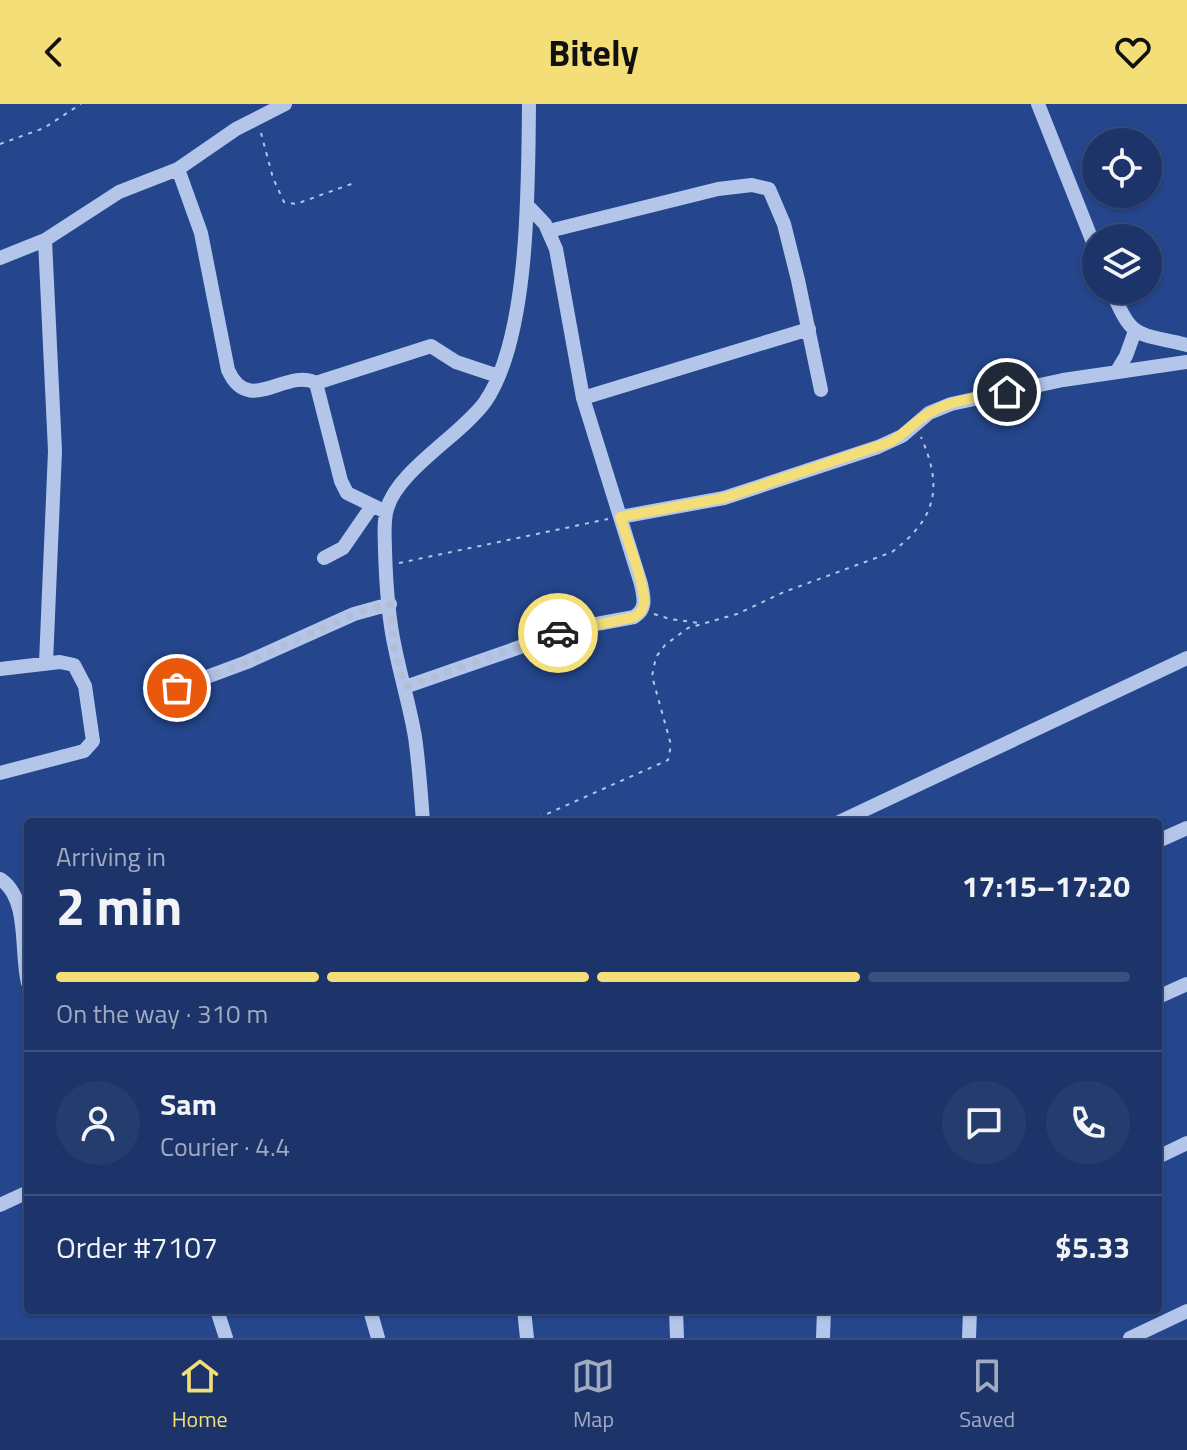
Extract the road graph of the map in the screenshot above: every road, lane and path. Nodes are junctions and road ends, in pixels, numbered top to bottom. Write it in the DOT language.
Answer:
graph roads {
  1 [pos="81,104"];
  2 [pos="285,104"];
  3 [pos="529,104"];
  4 [pos="1038,104"];
  5 [pos="257,116"];
  6 [pos="0,144"];
  7 [pos="178,169"];
  8 [pos="354,183"];
  9 [pos="528,206"];
  10 [pos="1086,224"];
  11 [pos="549,231"];
  12 [pos="45,240"];
  13 [pos="0,258"];
  14 [pos="1118,304"];
  15 [pos="809,329"];
  16 [pos="1135,331"];
  17 [pos="1187,345"];
  18 [pos="1187,362"];
  19 [pos="1117,371"];
  20 [pos="498,376"];
  21 [pos="316,383"];
  22 [pos="821,390"];
  23 [pos="583,398"];
  24 [pos="916,425"];
  25 [pos="379,509"];
  26 [pos="620,517"];
  27 [pos="324,558"];
  28 [pos="386,565"];
  29 [pos="390,604"];
  30 [pos="642,609"];
  31 [pos="700,623"];
  32 [pos="1187,658"];
  33 [pos="46,663"];
  34 [pos="0,669"];
  35 [pos="405,687"];
  36 [pos="153,697"];
  37 [pos="0,773"];
  38 [pos="423,818"];
  39 [pos="538,818"];
  40 [pos="847,818"];
  41 [pos="1187,828"];
  42 [pos="1162,839"];
  43 [pos="0,879"];
  44 [pos="24,952"];
  45 [pos="1187,984"];
  46 [pos="1162,995"];
  47 [pos="1187,1143"];
  48 [pos="1162,1155"];
  49 [pos="24,1194"];
  50 [pos="0,1205"];
  51 [pos="1187,1311"];
  52 [pos="218,1314"];
  53 [pos="371,1314"];
  54 [pos="524,1314"];
  55 [pos="676,1314"];
  56 [pos="824,1314"];
  57 [pos="970,1314"];
  58 [pos="226,1338"];
  59 [pos="378,1338"];
  60 [pos="527,1338"];
  61 [pos="677,1338"];
  62 [pos="823,1338"];
  63 [pos="969,1338"];
  64 [pos="1130,1338"];
  1 -- 6 [label="path"];
  2 -- 5 [label="street"];
  3 -- 9 [label="street"];
  4 -- 10 [label="street"];
  5 -- 7 [label="street"];
  5 -- 8 [label="path"];
  7 -- 12 [label="street"];
  7 -- 21 [label="street"];
  9 -- 11 [label="street"];
  9 -- 20 [label="street"];
  11 -- 15 [label="street"];
  11 -- 23 [label="street"];
  12 -- 13 [label="street"];
  12 -- 33 [label="street"];
  14 -- 16 [label="street"];
  15 -- 22 [label="street"];
  15 -- 23 [label="street"];
  16 -- 17 [label="street"];
  16 -- 19 [label="street"];
  18 -- 19 [label="street"];
  19 -- 24 [label="street"];
  20 -- 21 [label="street"];
  20 -- 25 [label="street"];
  21 -- 25 [label="street"];
  23 -- 26 [label="street"];
  24 -- 26 [label="street"];
  24 -- 31 [label="path"];
  25 -- 27 [label="street"];
  25 -- 28 [label="street"];
  26 -- 28 [label="path"];
  26 -- 30 [label="street"];
  28 -- 29 [label="street"];
  29 -- 35 [label="street"];
  29 -- 36 [label="street"];
  30 -- 31 [label="path"];
  30 -- 35 [label="street"];
  31 -- 39 [label="path"];
  32 -- 40 [label="street"];
  33 -- 34 [label="street"];
  33 -- 37 [label="street"];
  35 -- 38 [label="street"];
  41 -- 42 [label="street"];
  43 -- 44 [label="street"];
  45 -- 46 [label="street"];
  47 -- 48 [label="street"];
  49 -- 50 [label="street"];
  51 -- 64 [label="street"];
  52 -- 58 [label="street"];
  53 -- 59 [label="street"];
  54 -- 60 [label="street"];
  55 -- 61 [label="street"];
  56 -- 62 [label="street"];
  57 -- 63 [label="street"];
}
